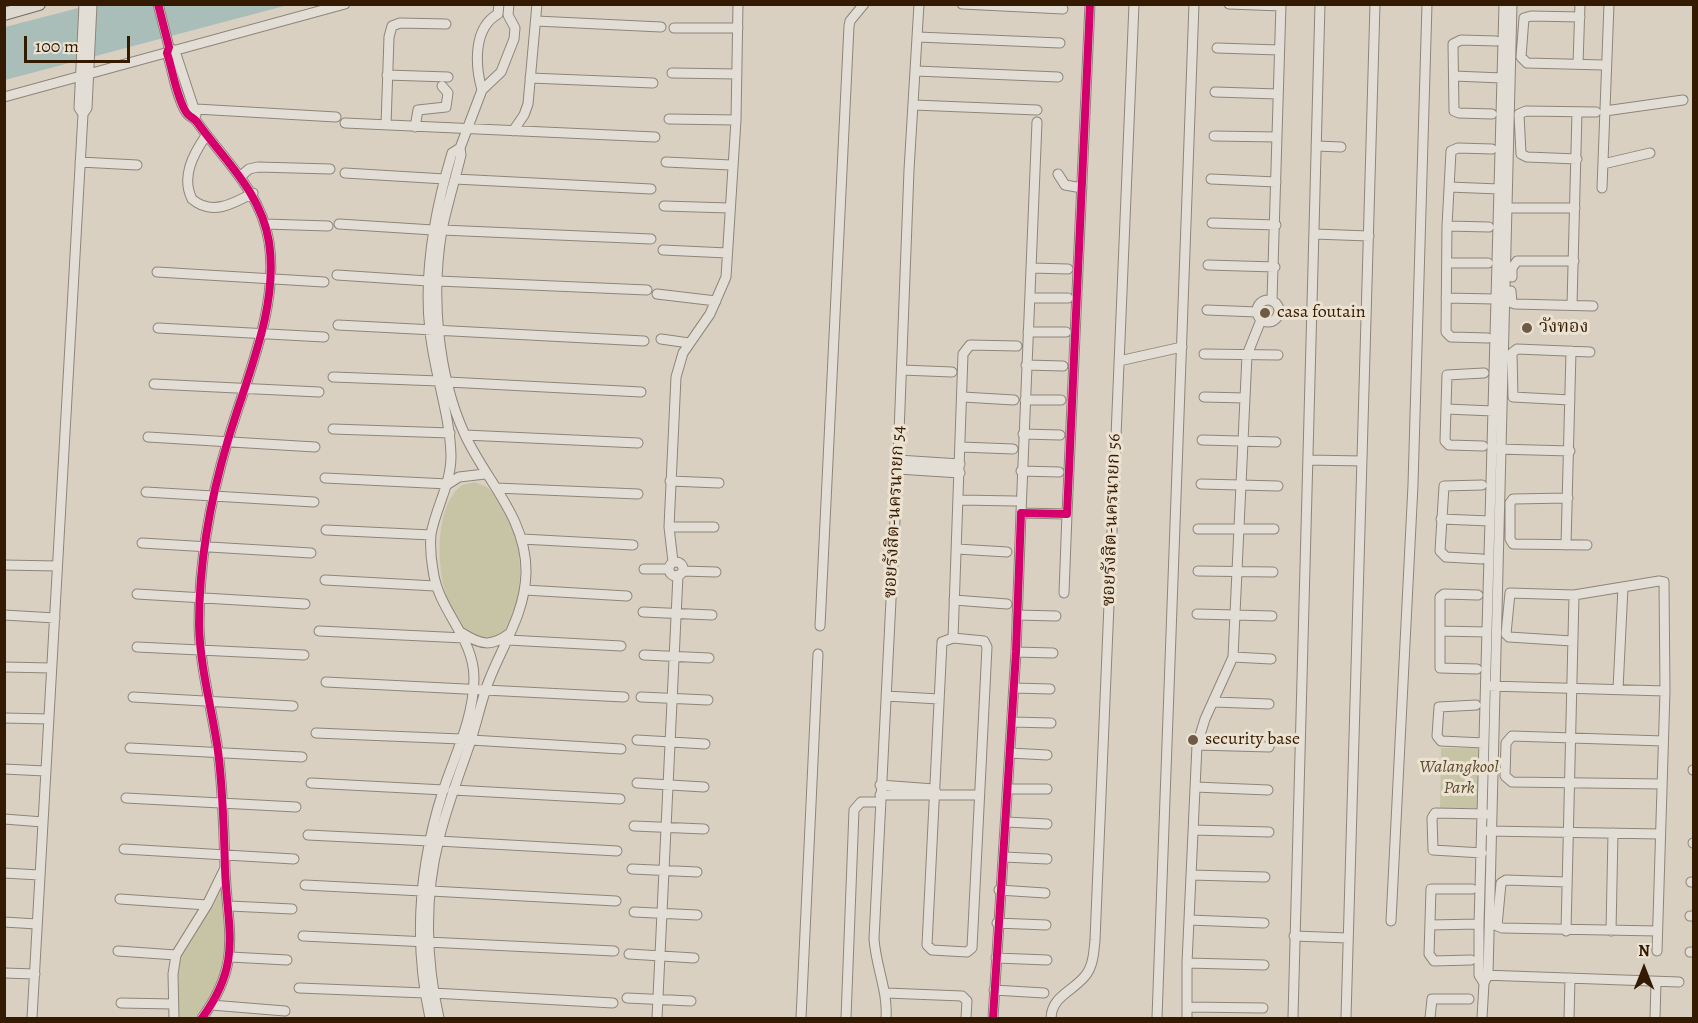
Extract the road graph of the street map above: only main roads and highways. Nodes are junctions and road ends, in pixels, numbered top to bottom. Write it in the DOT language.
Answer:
graph roads {
  1 [pos="39,4"];
  2 [pos="4,14"];
  1 -- 2 [label="main road"];
}
